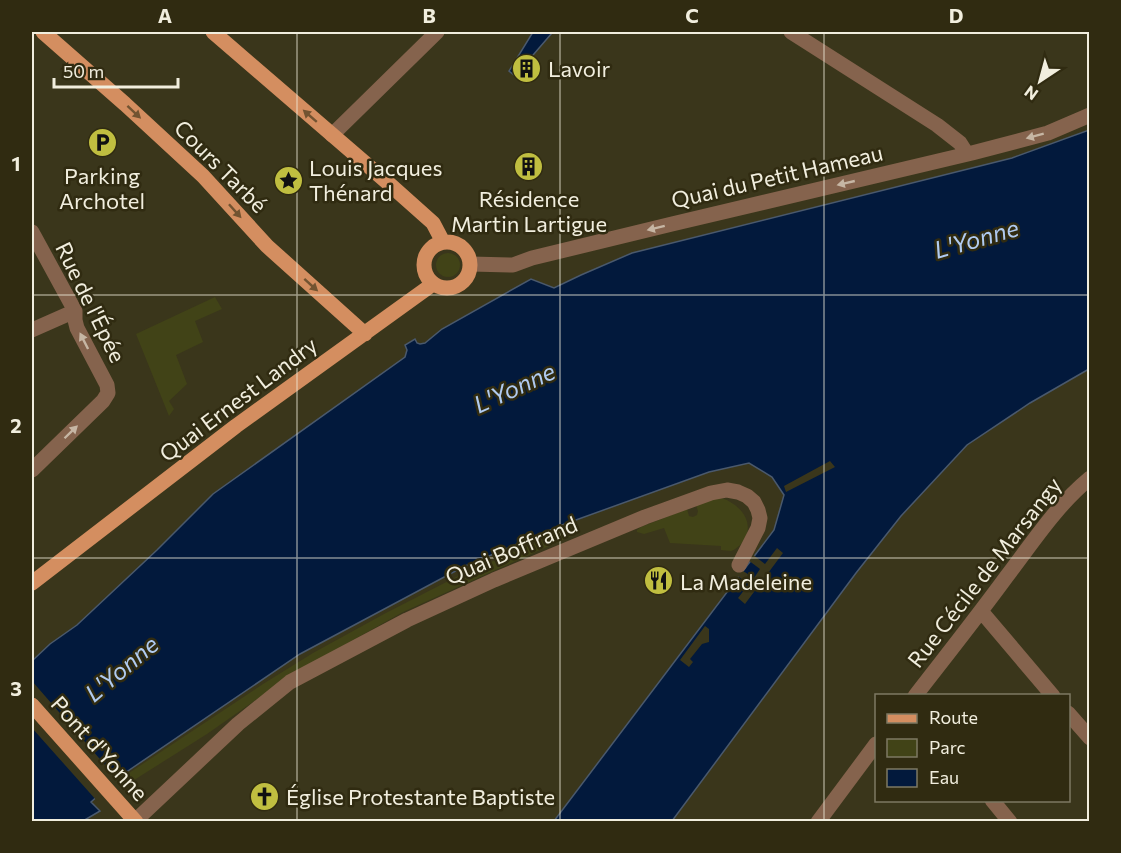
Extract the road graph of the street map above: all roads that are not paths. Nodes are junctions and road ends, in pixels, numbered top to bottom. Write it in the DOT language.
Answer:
graph roads {
  1 [pos="43,32"];
  2 [pos="213,32"];
  3 [pos="437,32"];
  4 [pos="791,32"];
  5 [pos="1089,116"];
  6 [pos="332,135"];
  7 [pos="967,154"];
  8 [pos="32,232"];
  9 [pos="443,242"];
  10 [pos="471,264"];
  11 [pos="433,284"];
  12 [pos="75,310"];
  13 [pos="32,330"];
  14 [pos="365,334"];
  15 [pos="32,470"];
  16 [pos="1089,478"];
  17 [pos="72,553"];
  18 [pos="739,565"];
  19 [pos="32,583"];
  20 [pos="32,595"];
  21 [pos="981,611"];
  22 [pos="917,694"];
  23 [pos="1051,694"];
  24 [pos="32,705"];
  25 [pos="1070,715"];
  26 [pos="1089,738"];
  27 [pos="875,745"];
  28 [pos="993,802"];
  29 [pos="135,821"];
  30 [pos="818,822"];
  31 [pos="1010,822"];
  1 -- 14 [label="main road, Cours Tarbé, one-way"];
  6 -- 2 [label="main road, one-way"];
  3 -- 6 [label="street"];
  4 -- 7 [label="street"];
  5 -- 7 [label="street, Quai du Petit Hameau, one-way"];
  6 -- 9 [label="main road"];
  7 -- 10 [label="street, Quai du Petit Hameau, one-way"];
  8 -- 12 [label="street, Rue de l'Épée"];
  9 -- 10 [label="main road"];
  9 -- 11 [label="main road"];
  10 -- 11 [label="main road"];
  11 -- 14 [label="main road, Quai Ernest Landry"];
  12 -- 13 [label="street"];
  15 -- 12 [label="street, Rue de l'Épée, one-way"];
  14 -- 17 [label="main road, Quai Ernest Landry"];
  16 -- 21 [label="street, Rue Cécile de Marsangy"];
  17 -- 19 [label="main road, Quai Ernest Landry"];
  17 -- 20 [label="main road, Quai Ernest Landry"];
  18 -- 29 [label="street, Quai Boffrand"];
  21 -- 22 [label="street, Rue Cécile de Marsangy"];
  21 -- 23 [label="street"];
  24 -- 29 [label="main road, Pont d'Yonne"];
  25 -- 26 [label="street"];
  27 -- 30 [label="street"];
  28 -- 31 [label="street"];
}
